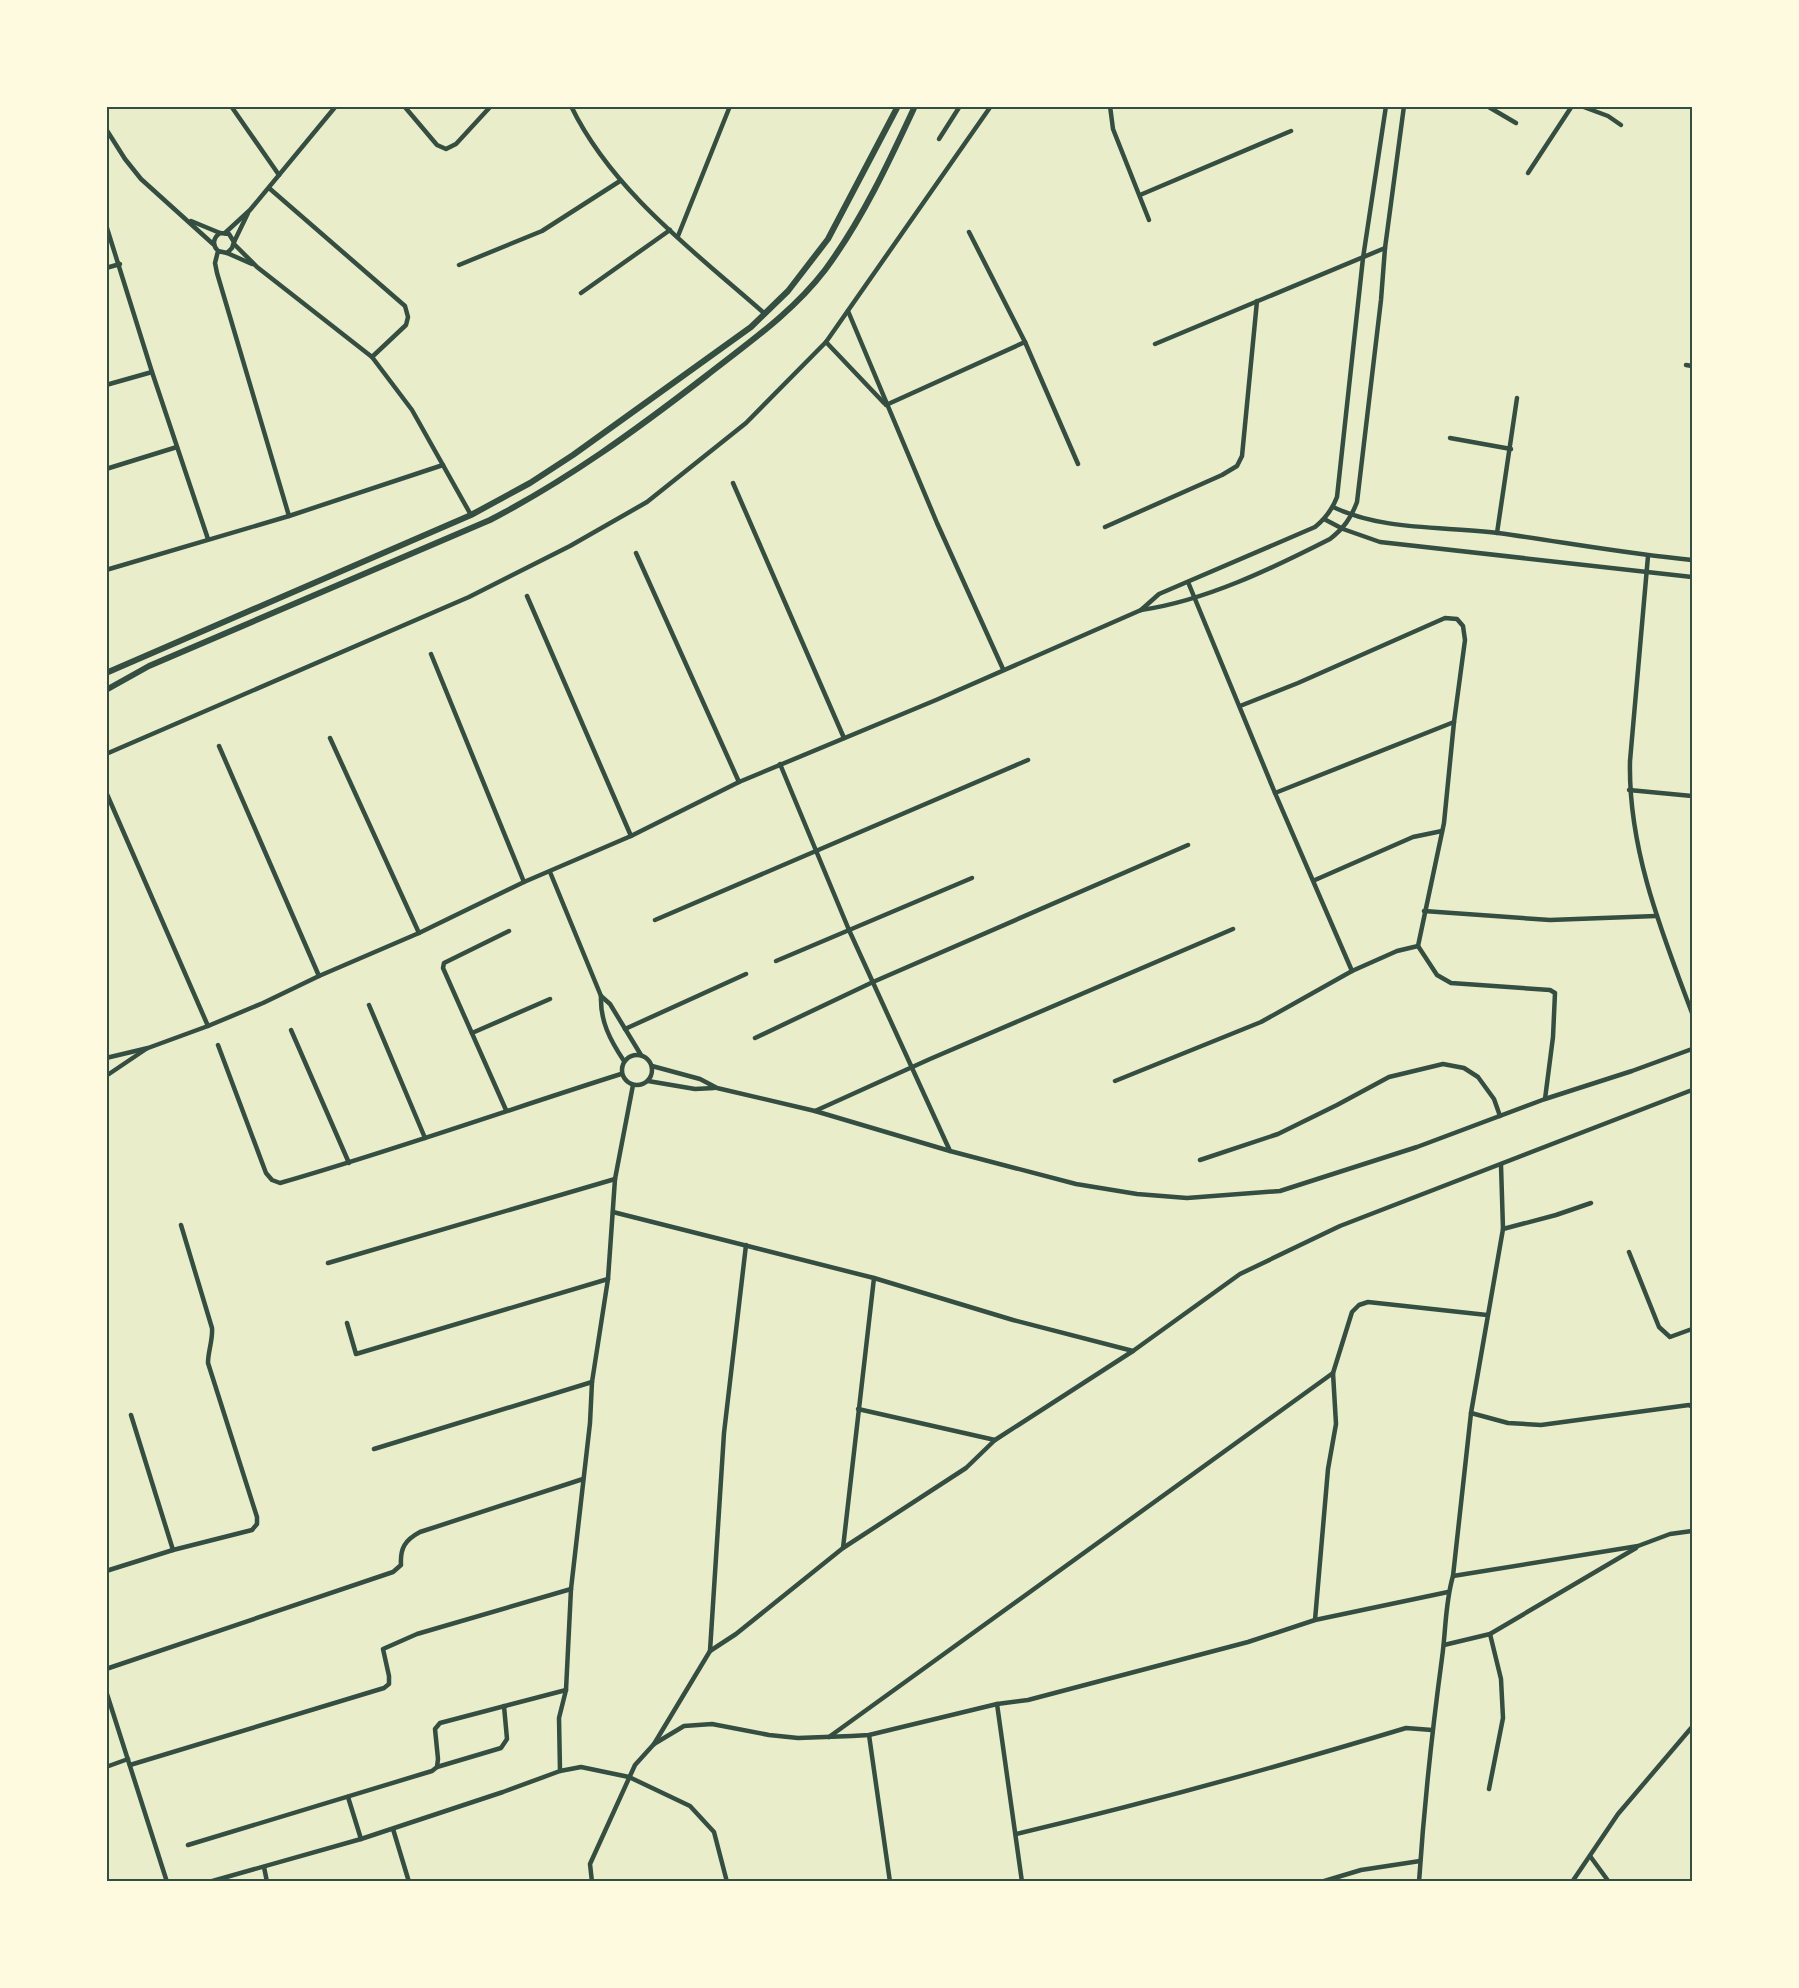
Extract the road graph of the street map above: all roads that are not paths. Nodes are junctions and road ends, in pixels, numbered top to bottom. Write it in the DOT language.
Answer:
graph roads {
  1 [pos="231,106"];
  2 [pos="336,106"];
  3 [pos="404,106"];
  4 [pos="491,106"];
  5 [pos="571,106"];
  6 [pos="730,106"];
  7 [pos="898,106"];
  8 [pos="915,106"];
  9 [pos="960,106"];
  10 [pos="991,106"];
  11 [pos="1110,106"];
  12 [pos="1386,106"];
  13 [pos="1404,106"];
  14 [pos="1487,106"];
  15 [pos="1572,106"];
  16 [pos="1581,106"];
  17 [pos="1516,123"];
  18 [pos="1622,125"];
  19 [pos="106,129"];
  20 [pos="1292,130"];
  21 [pos="939,139"];
  22 [pos="1528,173"];
  23 [pos="279,175"];
  24 [pos="620,181"];
  25 [pos="269,188"];
  26 [pos="1140,195"];
  27 [pos="249,210"];
  28 [pos="186,218"];
  29 [pos="1149,220"];
  30 [pos="106,225"];
  31 [pos="670,230"];
  32 [pos="969,232"];
  33 [pos="222,233"];
  34 [pos="678,236"];
  35 [pos="234,243"];
  36 [pos="213,244"];
  37 [pos="1385,248"];
  38 [pos="218,251"];
  39 [pos="227,253"];
  40 [pos="1362,258"];
  41 [pos="120,264"];
  42 [pos="459,265"];
  43 [pos="257,267"];
  44 [pos="106,268"];
  45 [pos="581,293"];
  46 [pos="1257,301"];
  47 [pos="848,311"];
  48 [pos="765,314"];
  49 [pos="826,342"];
  50 [pos="1025,342"];
  51 [pos="1155,344"];
  52 [pos="372,357"];
  53 [pos="1686,365"];
  54 [pos="1692,366"];
  55 [pos="152,372"];
  56 [pos="106,385"];
  57 [pos="1517,398"];
  58 [pos="886,405"];
  59 [pos="1450,438"];
  60 [pos="177,447"];
  61 [pos="1511,449"];
  62 [pos="573,455"];
  63 [pos="1078,464"];
  64 [pos="443,465"];
  65 [pos="581,468"];
  66 [pos="106,469"];
  67 [pos="733,483"];
  68 [pos="1333,507"];
  69 [pos="471,515"];
  70 [pos="289,516"];
  71 [pos="1352,516"];
  72 [pos="1324,519"];
  73 [pos="1106,527"];
  74 [pos="1343,529"];
  75 [pos="1497,533"];
  76 [pos="208,539"];
  77 [pos="636,553"];
  78 [pos="1648,556"];
  79 [pos="1692,560"];
  80 [pos="106,570"];
  81 [pos="1647,572"];
  82 [pos="1692,577"];
  83 [pos="1188,582"];
  84 [pos="527,596"];
  85 [pos="1193,597"];
  86 [pos="1141,610"];
  87 [pos="431,654"];
  88 [pos="1004,669"];
  89 [pos="106,673"];
  90 [pos="106,690"];
  91 [pos="1240,706"];
  92 [pos="1454,722"];
  93 [pos="330,738"];
  94 [pos="844,738"];
  95 [pos="219,746"];
  96 [pos="106,754"];
  97 [pos="1028,760"];
  98 [pos="780,764"];
  99 [pos="739,782"];
  100 [pos="1629,790"];
  101 [pos="106,792"];
  102 [pos="1275,793"];
  103 [pos="1692,796"];
  104 [pos="1442,831"];
  105 [pos="631,836"];
  106 [pos="1188,845"];
  107 [pos="815,851"];
  108 [pos="550,872"];
  109 [pos="972,878"];
  110 [pos="1315,880"];
  111 [pos="524,882"];
  112 [pos="1424,911"];
  113 [pos="1656,916"];
  114 [pos="655,920"];
  115 [pos="1233,929"];
  116 [pos="849,930"];
  117 [pos="508,931"];
  118 [pos="419,933"];
  119 [pos="1418,946"];
  120 [pos="776,961"];
  121 [pos="1353,971"];
  122 [pos="746,974"];
  123 [pos="319,976"];
  124 [pos="873,982"];
  125 [pos="601,996"];
  126 [pos="550,999"];
  127 [pos="369,1005"];
  128 [pos="1692,1013"];
  129 [pos="208,1026"];
  130 [pos="625,1029"];
  131 [pos="291,1030"];
  132 [pos="472,1034"];
  133 [pos="755,1038"];
  134 [pos="218,1045"];
  135 [pos="148,1047"];
  136 [pos="1692,1048"];
  137 [pos="640,1055"];
  138 [pos="106,1058"];
  139 [pos="624,1061"];
  140 [pos="652,1066"];
  141 [pos="913,1068"];
  142 [pos="621,1074"];
  143 [pos="106,1076"];
  144 [pos="648,1081"];
  145 [pos="1115,1081"];
  146 [pos="633,1085"];
  147 [pos="717,1088"];
  148 [pos="1692,1090"];
  149 [pos="1545,1099"];
  150 [pos="506,1110"];
  151 [pos="816,1111"];
  152 [pos="1500,1116"];
  153 [pos="425,1138"];
  154 [pos="950,1151"];
  155 [pos="1200,1160"];
  156 [pos="349,1163"];
  157 [pos="1501,1165"];
  158 [pos="615,1179"];
  159 [pos="1591,1203"];
  160 [pos="613,1212"];
  161 [pos="181,1225"];
  162 [pos="1503,1229"];
  163 [pos="746,1245"];
  164 [pos="1629,1252"];
  165 [pos="328,1263"];
  166 [pos="874,1278"];
  167 [pos="608,1279"];
  168 [pos="1486,1315"];
  169 [pos="347,1323"];
  170 [pos="1692,1329"];
  171 [pos="1133,1351"];
  172 [pos="1333,1373"];
  173 [pos="592,1382"];
  174 [pos="1692,1407"];
  175 [pos="858,1409"];
  176 [pos="1471,1413"];
  177 [pos="131,1415"];
  178 [pos="995,1440"];
  179 [pos="374,1449"];
  180 [pos="583,1479"];
  181 [pos="1692,1531"];
  182 [pos="1638,1546"];
  183 [pos="843,1548"];
  184 [pos="173,1550"];
  185 [pos="106,1571"];
  186 [pos="1453,1576"];
  187 [pos="570,1589"];
  188 [pos="1448,1592"];
  189 [pos="1315,1620"];
  190 [pos="1490,1634"];
  191 [pos="1444,1645"];
  192 [pos="710,1651"];
  193 [pos="106,1669"];
  194 [pos="566,1690"];
  195 [pos="106,1691"];
  196 [pos="997,1704"];
  197 [pos="504,1706"];
  198 [pos="1692,1727"];
  199 [pos="1432,1730"];
  200 [pos="869,1734"];
  201 [pos="829,1737"];
  202 [pos="654,1744"];
  203 [pos="128,1759"];
  204 [pos="130,1765"];
  205 [pos="106,1767"];
  206 [pos="437,1767"];
  207 [pos="560,1771"];
  208 [pos="629,1777"];
  209 [pos="1489,1790"];
  210 [pos="348,1797"];
  211 [pos="393,1829"];
  212 [pos="1016,1834"];
  213 [pos="361,1839"];
  214 [pos="188,1845"];
  215 [pos="1590,1856"];
  216 [pos="1420,1861"];
  217 [pos="264,1867"];
  218 [pos="167,1881"];
  219 [pos="209,1881"];
  220 [pos="267,1881"];
  221 [pos="409,1881"];
  222 [pos="590,1881"];
  223 [pos="727,1881"];
  224 [pos="890,1881"];
  225 [pos="1022,1881"];
  226 [pos="1322,1881"];
  227 [pos="1419,1881"];
  228 [pos="1572,1881"];
  229 [pos="1609,1881"];
  1 -- 23 [label="street"];
  2 -- 23 [label="street"];
  3 -- 4 [label="street"];
  5 -- 24 [label="street"];
  6 -- 34 [label="street"];
  7 -- 48 [label="main road"];
  8 -- 65 [label="main road"];
  9 -- 21 [label="street"];
  10 -- 47 [label="street"];
  11 -- 26 [label="street"];
  12 -- 40 [label="street"];
  13 -- 37 [label="street"];
  14 -- 17 [label="street"];
  15 -- 22 [label="street"];
  16 -- 18 [label="street"];
  19 -- 28 [label="street"];
  20 -- 26 [label="street"];
  23 -- 25 [label="street"];
  24 -- 31 [label="street"];
  24 -- 42 [label="street"];
  25 -- 27 [label="street"];
  25 -- 52 [label="street"];
  26 -- 29 [label="street"];
  27 -- 33 [label="street"];
  27 -- 35 [label="street"];
  28 -- 33 [label="street"];
  28 -- 36 [label="street"];
  30 -- 41 [label="street"];
  31 -- 34 [label="street"];
  31 -- 45 [label="street"];
  32 -- 50 [label="street"];
  33 -- 35 [label="street"];
  33 -- 36 [label="street"];
  34 -- 48 [label="street"];
  35 -- 39 [label="street"];
  35 -- 43 [label="street"];
  36 -- 38 [label="street"];
  37 -- 40 [label="street"];
  37 -- 71 [label="street"];
  38 -- 39 [label="street"];
  38 -- 70 [label="street"];
  39 -- 43 [label="street"];
  40 -- 46 [label="street"];
  40 -- 68 [label="street"];
  41 -- 44 [label="street"];
  41 -- 55 [label="street"];
  43 -- 52 [label="street"];
  46 -- 51 [label="street"];
  46 -- 73 [label="street"];
  47 -- 49 [label="street"];
  47 -- 58 [label="street"];
  48 -- 62 [label="main road"];
  49 -- 58 [label="street"];
  49 -- 96 [label="street"];
  50 -- 58 [label="street"];
  50 -- 63 [label="street"];
  52 -- 64 [label="street"];
  53 -- 54 [label="street"];
  55 -- 56 [label="street"];
  55 -- 60 [label="street"];
  57 -- 61 [label="street"];
  58 -- 88 [label="street"];
  59 -- 61 [label="street"];
  60 -- 66 [label="street"];
  60 -- 76 [label="street"];
  61 -- 75 [label="street"];
  62 -- 65 [label="main road"];
  62 -- 69 [label="main road"];
  64 -- 69 [label="street"];
  64 -- 70 [label="street"];
  65 -- 90 [label="main road"];
  67 -- 94 [label="street"];
  68 -- 71 [label="street"];
  68 -- 72 [label="street"];
  69 -- 89 [label="main road"];
  70 -- 76 [label="street"];
  71 -- 74 [label="street"];
  71 -- 75 [label="street"];
  72 -- 74 [label="street"];
  72 -- 83 [label="street"];
  74 -- 81 [label="street"];
  74 -- 85 [label="street"];
  75 -- 78 [label="street"];
  76 -- 80 [label="street"];
  77 -- 99 [label="street"];
  78 -- 79 [label="street"];
  78 -- 81 [label="street"];
  81 -- 82 [label="street"];
  81 -- 100 [label="street"];
  83 -- 85 [label="street"];
  83 -- 86 [label="street"];
  84 -- 105 [label="street"];
  85 -- 86 [label="street"];
  85 -- 91 [label="street"];
  86 -- 88 [label="street"];
  87 -- 111 [label="street"];
  88 -- 94 [label="street"];
  91 -- 92 [label="street"];
  91 -- 102 [label="street"];
  92 -- 102 [label="street"];
  92 -- 104 [label="street"];
  93 -- 118 [label="street"];
  94 -- 98 [label="street"];
  95 -- 123 [label="street"];
  97 -- 107 [label="street"];
  98 -- 99 [label="street"];
  98 -- 107 [label="street"];
  99 -- 105 [label="street"];
  100 -- 103 [label="street"];
  100 -- 113 [label="street"];
  101 -- 129 [label="street"];
  102 -- 110 [label="street"];
  104 -- 110 [label="street"];
  104 -- 112 [label="street"];
  105 -- 108 [label="street"];
  106 -- 124 [label="street"];
  107 -- 114 [label="street"];
  107 -- 116 [label="street"];
  108 -- 111 [label="street"];
  108 -- 125 [label="street"];
  109 -- 116 [label="street"];
  110 -- 121 [label="street"];
  111 -- 118 [label="street"];
  112 -- 113 [label="street"];
  112 -- 119 [label="street"];
  113 -- 128 [label="street"];
  115 -- 141 [label="street"];
  116 -- 120 [label="street"];
  116 -- 124 [label="street"];
  117 -- 132 [label="street"];
  118 -- 123 [label="street"];
  119 -- 121 [label="street"];
  119 -- 149 [label="street"];
  121 -- 145 [label="street"];
  122 -- 130 [label="street"];
  123 -- 129 [label="street"];
  124 -- 133 [label="street"];
  124 -- 141 [label="street"];
  125 -- 130 [label="street"];
  125 -- 139 [label="street"];
  126 -- 132 [label="street"];
  127 -- 153 [label="street"];
  129 -- 135 [label="street"];
  130 -- 137 [label="street"];
  131 -- 156 [label="street"];
  132 -- 150 [label="street"];
  134 -- 156 [label="street"];
  135 -- 138 [label="street"];
  135 -- 143 [label="street"];
  136 -- 149 [label="street"];
  137 -- 139 [label="street"];
  137 -- 140 [label="street"];
  139 -- 142 [label="street"];
  140 -- 144 [label="street"];
  140 -- 147 [label="street"];
  141 -- 151 [label="street"];
  141 -- 154 [label="street"];
  142 -- 146 [label="street"];
  142 -- 150 [label="street"];
  144 -- 146 [label="street"];
  144 -- 147 [label="street"];
  146 -- 158 [label="street"];
  147 -- 151 [label="street"];
  148 -- 157 [label="street"];
  149 -- 152 [label="street"];
  150 -- 153 [label="street"];
  151 -- 154 [label="street"];
  152 -- 154 [label="street"];
  152 -- 155 [label="street"];
  153 -- 156 [label="street"];
  157 -- 162 [label="street"];
  157 -- 171 [label="street"];
  158 -- 160 [label="street"];
  158 -- 165 [label="street"];
  159 -- 162 [label="street"];
  160 -- 163 [label="street"];
  160 -- 167 [label="street"];
  161 -- 184 [label="street"];
  162 -- 168 [label="street"];
  163 -- 166 [label="street"];
  163 -- 192 [label="street"];
  164 -- 170 [label="street"];
  166 -- 171 [label="street"];
  166 -- 175 [label="street"];
  167 -- 169 [label="street"];
  167 -- 173 [label="street"];
  168 -- 172 [label="street"];
  168 -- 176 [label="street"];
  171 -- 178 [label="street"];
  172 -- 189 [label="street"];
  172 -- 201 [label="street"];
  173 -- 179 [label="street"];
  173 -- 180 [label="street"];
  174 -- 176 [label="street"];
  175 -- 178 [label="street"];
  175 -- 183 [label="street"];
  176 -- 186 [label="street"];
  177 -- 184 [label="street"];
  178 -- 183 [label="street"];
  180 -- 187 [label="street"];
  180 -- 193 [label="street"];
  181 -- 182 [label="street"];
  182 -- 186 [label="street"];
  182 -- 190 [label="street"];
  183 -- 192 [label="street"];
  184 -- 185 [label="street"];
  186 -- 188 [label="street"];
  187 -- 194 [label="street"];
  187 -- 204 [label="street"];
  188 -- 189 [label="street"];
  188 -- 191 [label="street"];
  189 -- 196 [label="street"];
  190 -- 191 [label="street"];
  190 -- 209 [label="street"];
  191 -- 199 [label="street"];
  192 -- 202 [label="street"];
  194 -- 197 [label="street"];
  194 -- 207 [label="street"];
  195 -- 203 [label="street"];
  196 -- 200 [label="street"];
  196 -- 212 [label="street"];
  197 -- 206 [label="street"];
  197 -- 206 [label="street"];
  198 -- 215 [label="street"];
  199 -- 212 [label="street"];
  199 -- 216 [label="street"];
  200 -- 201 [label="street"];
  200 -- 224 [label="street"];
  201 -- 202 [label="street"];
  202 -- 208 [label="street"];
  203 -- 204 [label="street"];
  203 -- 205 [label="street"];
  204 -- 218 [label="street"];
  206 -- 210 [label="street"];
  207 -- 208 [label="street"];
  207 -- 211 [label="street"];
  208 -- 222 [label="street"];
  208 -- 223 [label="street"];
  210 -- 213 [label="street"];
  210 -- 214 [label="street"];
  211 -- 213 [label="street"];
  211 -- 221 [label="street"];
  212 -- 225 [label="street"];
  213 -- 217 [label="street"];
  215 -- 228 [label="street"];
  215 -- 229 [label="street"];
  216 -- 226 [label="street"];
  216 -- 227 [label="street"];
  217 -- 219 [label="street"];
  217 -- 220 [label="street"];
}
